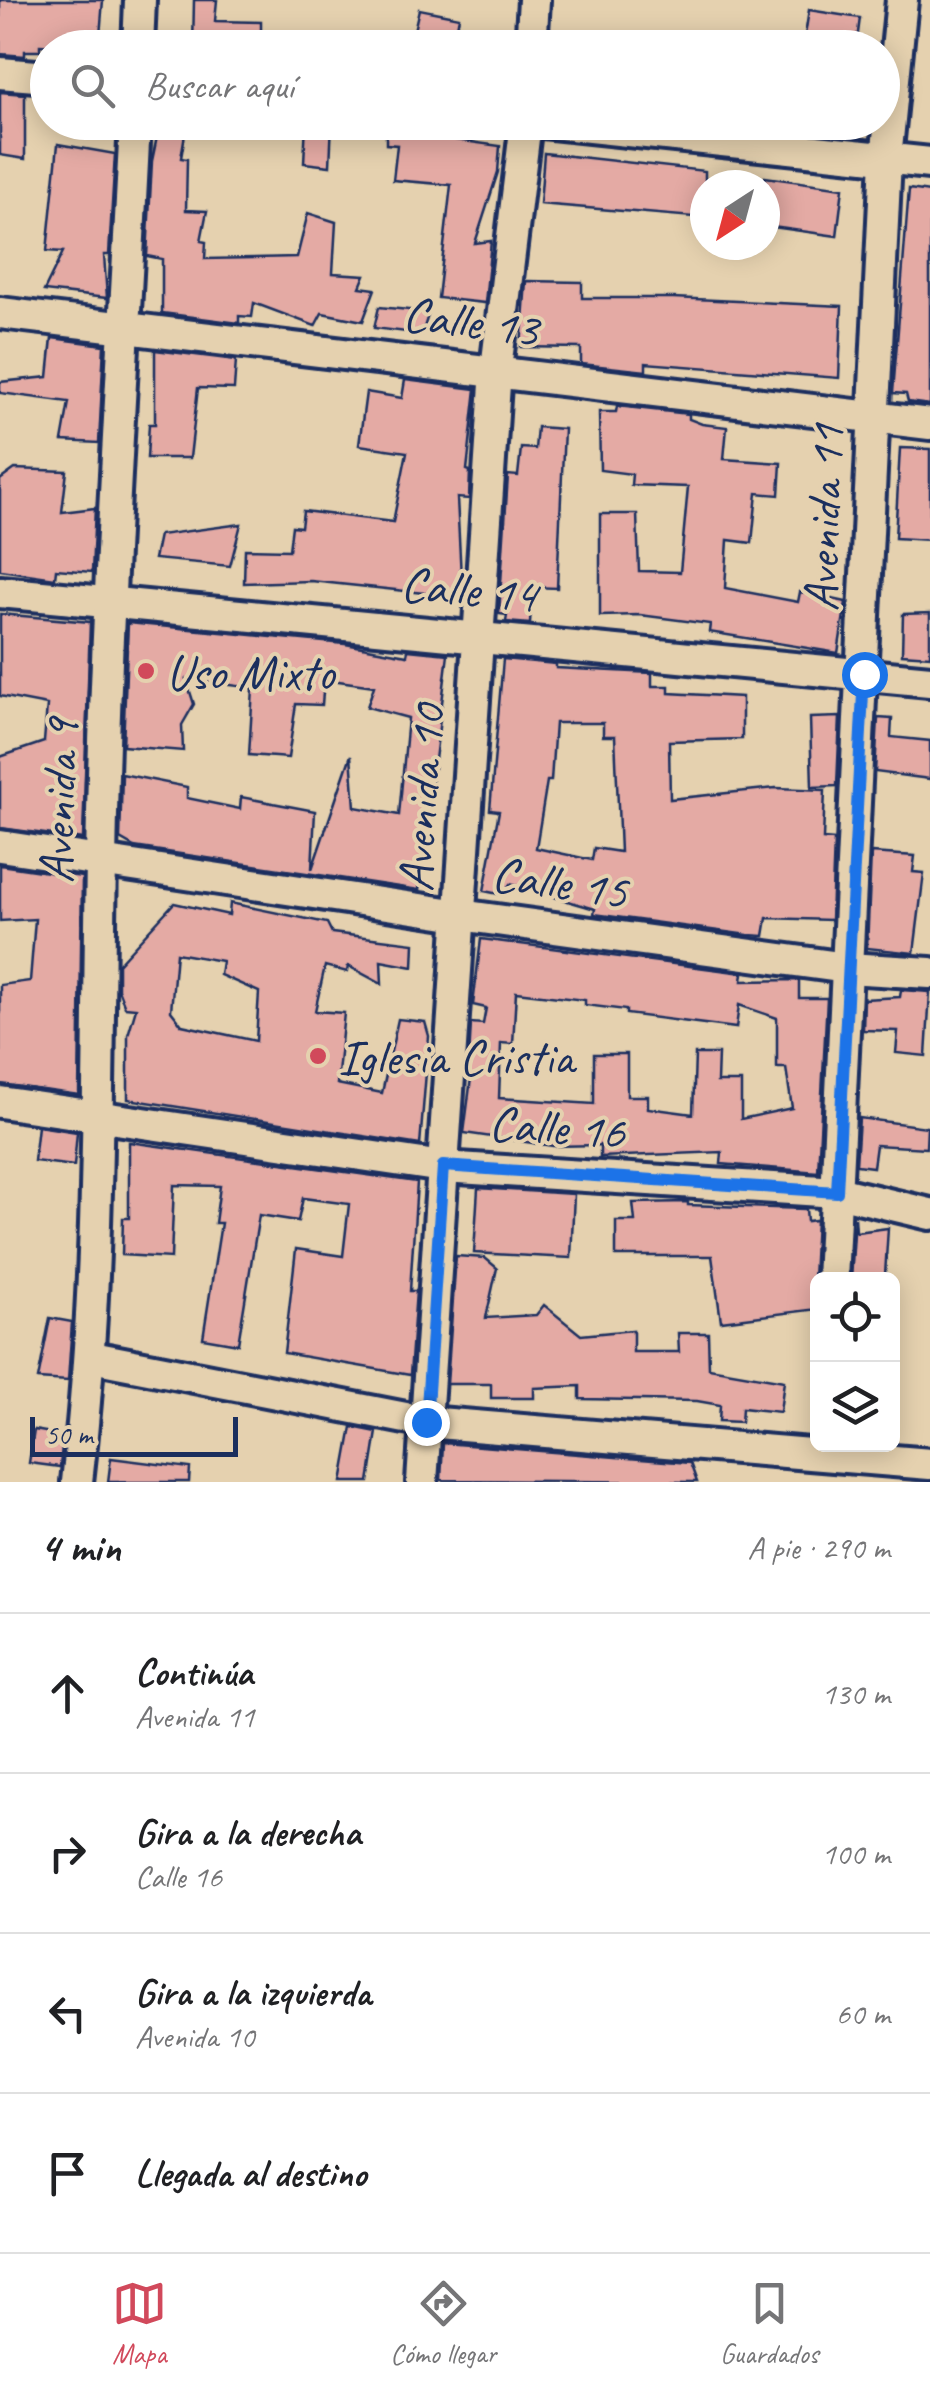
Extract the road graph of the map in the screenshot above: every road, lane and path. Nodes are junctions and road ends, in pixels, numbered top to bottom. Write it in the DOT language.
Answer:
graph roads {
  1 [pos="140,0"];
  2 [pos="534,0"];
  3 [pos="902,0"];
  4 [pos="139,30"];
  5 [pos="532,30"];
  6 [pos="899,30"];
  7 [pos="0,74"];
  8 [pos="30,76"];
  9 [pos="133,140"];
  10 [pos="524,140"];
  11 [pos="710,140"];
  12 [pos="888,140"];
  13 [pos="886,159"];
  14 [pos="930,164"];
  15 [pos="0,313"];
  16 [pos="125,329"];
  17 [pos="496,370"];
  18 [pos="872,419"];
  19 [pos="930,424"];
  20 [pos="0,592"];
  21 [pos="112,604"];
  22 [pos="478,636"];
  23 [pos="864,674"];
  24 [pos="930,682"];
  25 [pos="0,846"];
  26 [pos="100,861"];
  27 [pos="460,916"];
  28 [pos="847,968"];
  29 [pos="930,973"];
  30 [pos="0,1102"];
  31 [pos="101,1116"];
  32 [pos="443,1166"];
  33 [pos="837,1192"];
  34 [pos="930,1214"];
  35 [pos="832,1272"];
  36 [pos="92,1357"];
  37 [pos="426,1422"];
  38 [pos="850,1460"];
  39 [pos="930,1464"];
  40 [pos="77,1482"];
  41 [pos="422,1482"];
  1 -- 4 [label="street"];
  2 -- 5 [label="street"];
  3 -- 6 [label="street, Avenida 11"];
  7 -- 8 [label="street"];
  9 -- 16 [label="street, Avenida 9"];
  10 -- 17 [label="street, Avenida 10"];
  11 -- 13 [label="street"];
  12 -- 13 [label="street, Avenida 11"];
  13 -- 14 [label="street"];
  13 -- 18 [label="street, Avenida 11"];
  15 -- 16 [label="street, Calle 13"];
  16 -- 17 [label="street, Calle 13"];
  16 -- 21 [label="street, Avenida 9"];
  17 -- 18 [label="street, Calle 13"];
  17 -- 22 [label="street, Avenida 10"];
  18 -- 19 [label="street, Calle 13"];
  18 -- 23 [label="street, Avenida 11"];
  20 -- 21 [label="street, Calle 14"];
  21 -- 22 [label="street, Calle 14"];
  21 -- 26 [label="street, Avenida 9"];
  22 -- 23 [label="street, Calle 14"];
  22 -- 27 [label="street, Avenida 10"];
  23 -- 24 [label="street, Calle 14"];
  23 -- 28 [label="street, Avenida 11"];
  25 -- 26 [label="street, Calle 15"];
  26 -- 27 [label="street, Calle 15"];
  26 -- 31 [label="street, Avenida 9"];
  27 -- 28 [label="street, Calle 15"];
  27 -- 32 [label="street, Avenida 10"];
  28 -- 29 [label="street, Calle 15"];
  28 -- 33 [label="street, Avenida 11"];
  30 -- 31 [label="street, Calle 16"];
  31 -- 32 [label="street, Calle 16"];
  31 -- 36 [label="street, Avenida 9"];
  32 -- 33 [label="street, Calle 16"];
  32 -- 37 [label="street, Avenida 10"];
  33 -- 34 [label="street, Calle 16"];
  33 -- 35 [label="street, Avenida 11"];
  36 -- 37 [label="street"];
  36 -- 40 [label="street, Avenida 9"];
  37 -- 38 [label="street"];
  37 -- 41 [label="street, Avenida 10"];
  38 -- 39 [label="street"];
}
